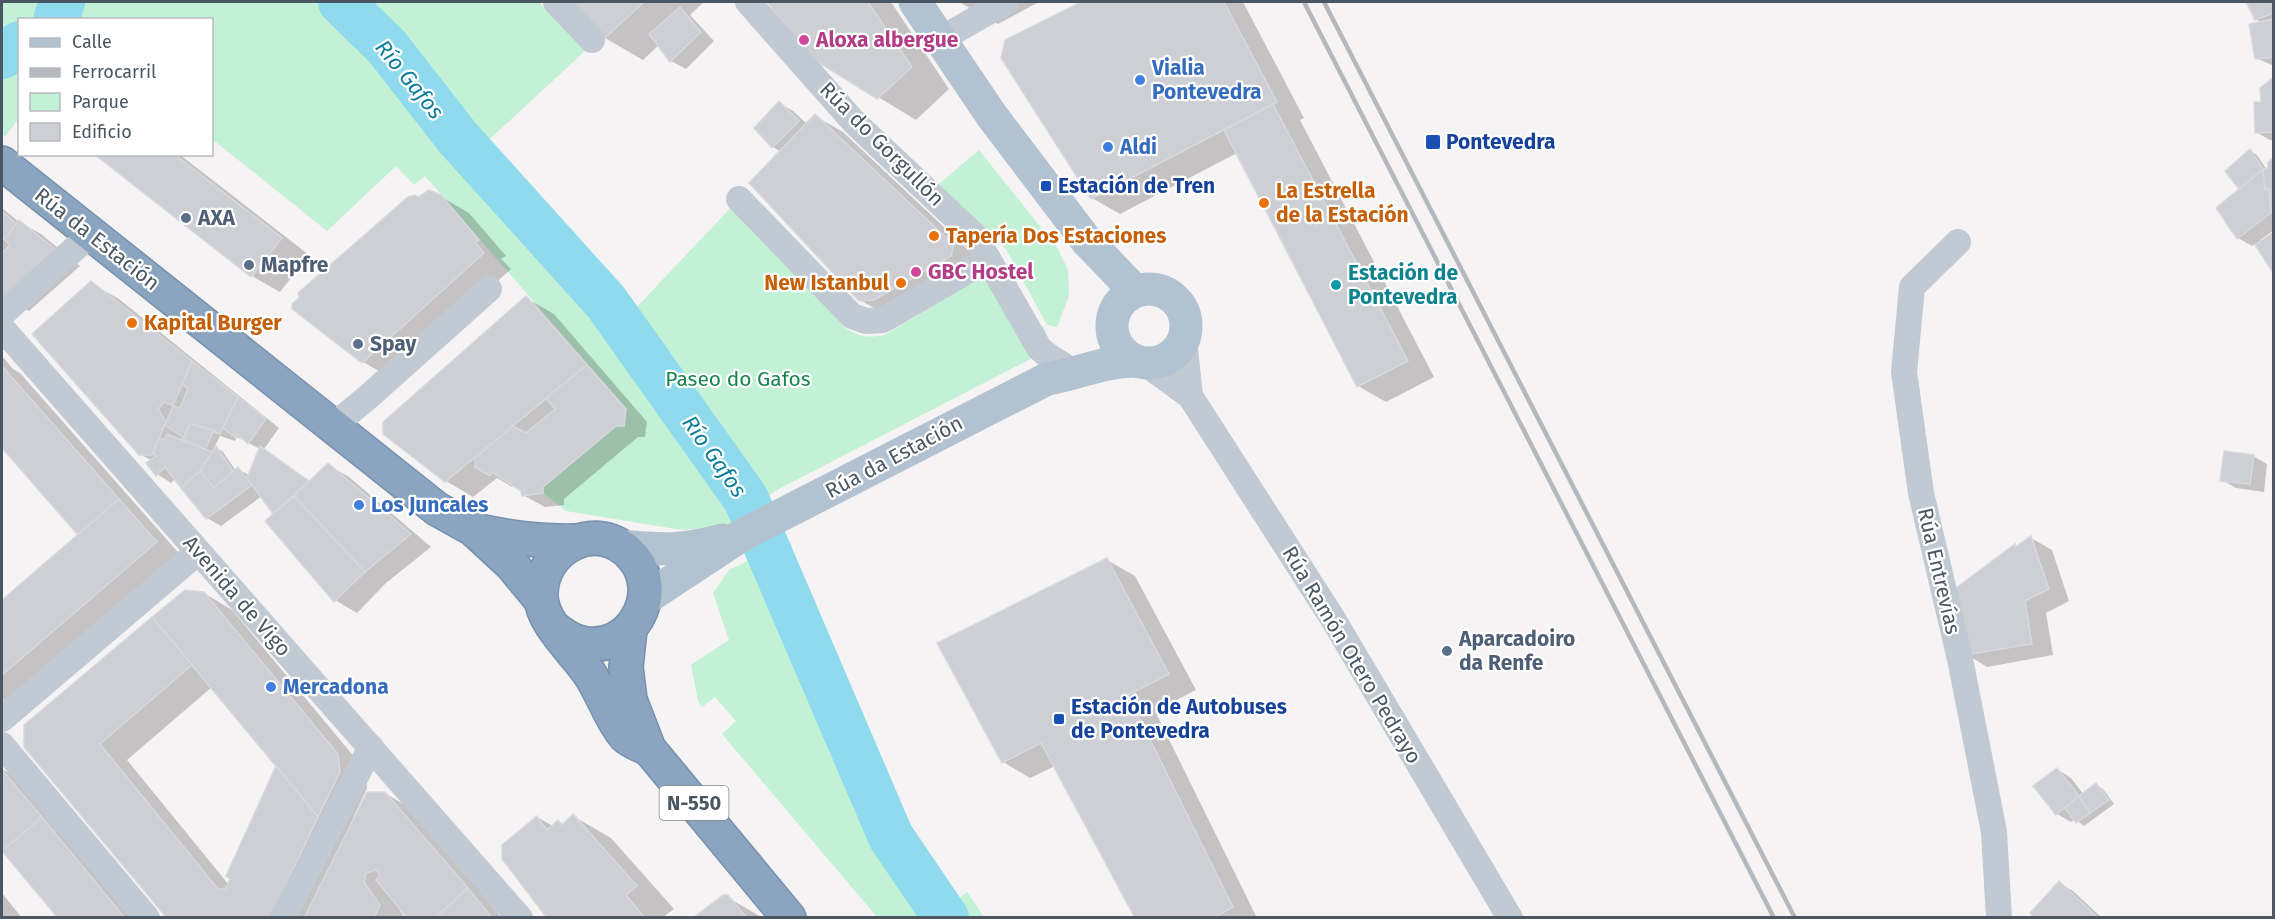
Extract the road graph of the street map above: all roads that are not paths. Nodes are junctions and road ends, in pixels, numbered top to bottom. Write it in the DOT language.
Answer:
graph roads {
  1 [pos="556,2"];
  2 [pos="748,2"];
  3 [pos="915,2"];
  4 [pos="1006,2"];
  5 [pos="939,39"];
  6 [pos="592,40"];
  7 [pos="2,163"];
  8 [pos="739,199"];
  9 [pos="91,234"];
  10 [pos="1086,240"];
  11 [pos="1958,242"];
  12 [pos="988,259"];
  13 [pos="489,289"];
  14 [pos="1135,291"];
  15 [pos="2,314"];
  16 [pos="1112,322"];
  17 [pos="2,328"];
  18 [pos="1184,340"];
  19 [pos="1141,362"];
  20 [pos="1061,372"];
  21 [pos="1190,396"];
  22 [pos="333,426"];
  23 [pos="473,529"];
  24 [pos="742,535"];
  25 [pos="576,541"];
  26 [pos="620,546"];
  27 [pos="198,552"];
  28 [pos="540,599"];
  29 [pos="645,599"];
  30 [pos="555,628"];
  31 [pos="630,629"];
  32 [pos="2,719"];
  33 [pos="2,744"];
  34 [pos="371,747"];
  35 [pos="649,749"];
  36 [pos="147,918"];
  37 [pos="283,918"];
  38 [pos="520,918"];
  39 [pos="789,918"];
  40 [pos="1510,918"];
  41 [pos="1999,918"];
  1 -- 6 [label="street"];
  2 -- 12 [label="street, Rúa do Gorgullón"];
  3 -- 5 [label="main road"];
  4 -- 5 [label="street"];
  5 -- 10 [label="main road"];
  7 -- 9 [label="highway, Rúa da Estación"];
  8 -- 12 [label="street"];
  9 -- 15 [label="street"];
  9 -- 22 [label="highway, Rúa da Estación"];
  10 -- 14 [label="main road"];
  10 -- 16 [label="main road"];
  11 -- 41 [label="street, Rúa Entrevías"];
  12 -- 20 [label="street, Rúa do Gorgullón"];
  13 -- 22 [label="street"];
  14 -- 16 [label="main road"];
  14 -- 18 [label="main road"];
  16 -- 19 [label="main road"];
  16 -- 20 [label="main road, Rúa da Estación"];
  17 -- 27 [label="street, Avenida de Vigo"];
  18 -- 19 [label="main road"];
  18 -- 21 [label="street, Rúa Ramón Otero Pedrayo"];
  19 -- 20 [label="main road, Rúa da Estación"];
  19 -- 21 [label="street, Rúa Ramón Otero Pedrayo"];
  20 -- 24 [label="main road, Rúa da Estación"];
  21 -- 40 [label="street, Rúa Ramón Otero Pedrayo"];
  22 -- 23 [label="highway, Rúa da Estación"];
  23 -- 25 [label="highway, Rúa da Estación"];
  23 -- 28 [label="highway, Rúa da Estación"];
  24 -- 26 [label="main road, Rúa da Estación"];
  24 -- 29 [label="main road, Rúa da Estación"];
  25 -- 26 [label="highway"];
  25 -- 28 [label="highway"];
  26 -- 29 [label="highway"];
  27 -- 32 [label="street"];
  27 -- 34 [label="street, Avenida de Vigo"];
  28 -- 30 [label="highway"];
  29 -- 31 [label="highway"];
  30 -- 31 [label="highway"];
  30 -- 35 [label="highway"];
  31 -- 35 [label="highway, N-550"];
  33 -- 36 [label="street"];
  34 -- 37 [label="street"];
  34 -- 38 [label="street, Avenida de Vigo"];
  35 -- 39 [label="highway, N-550"];
}
